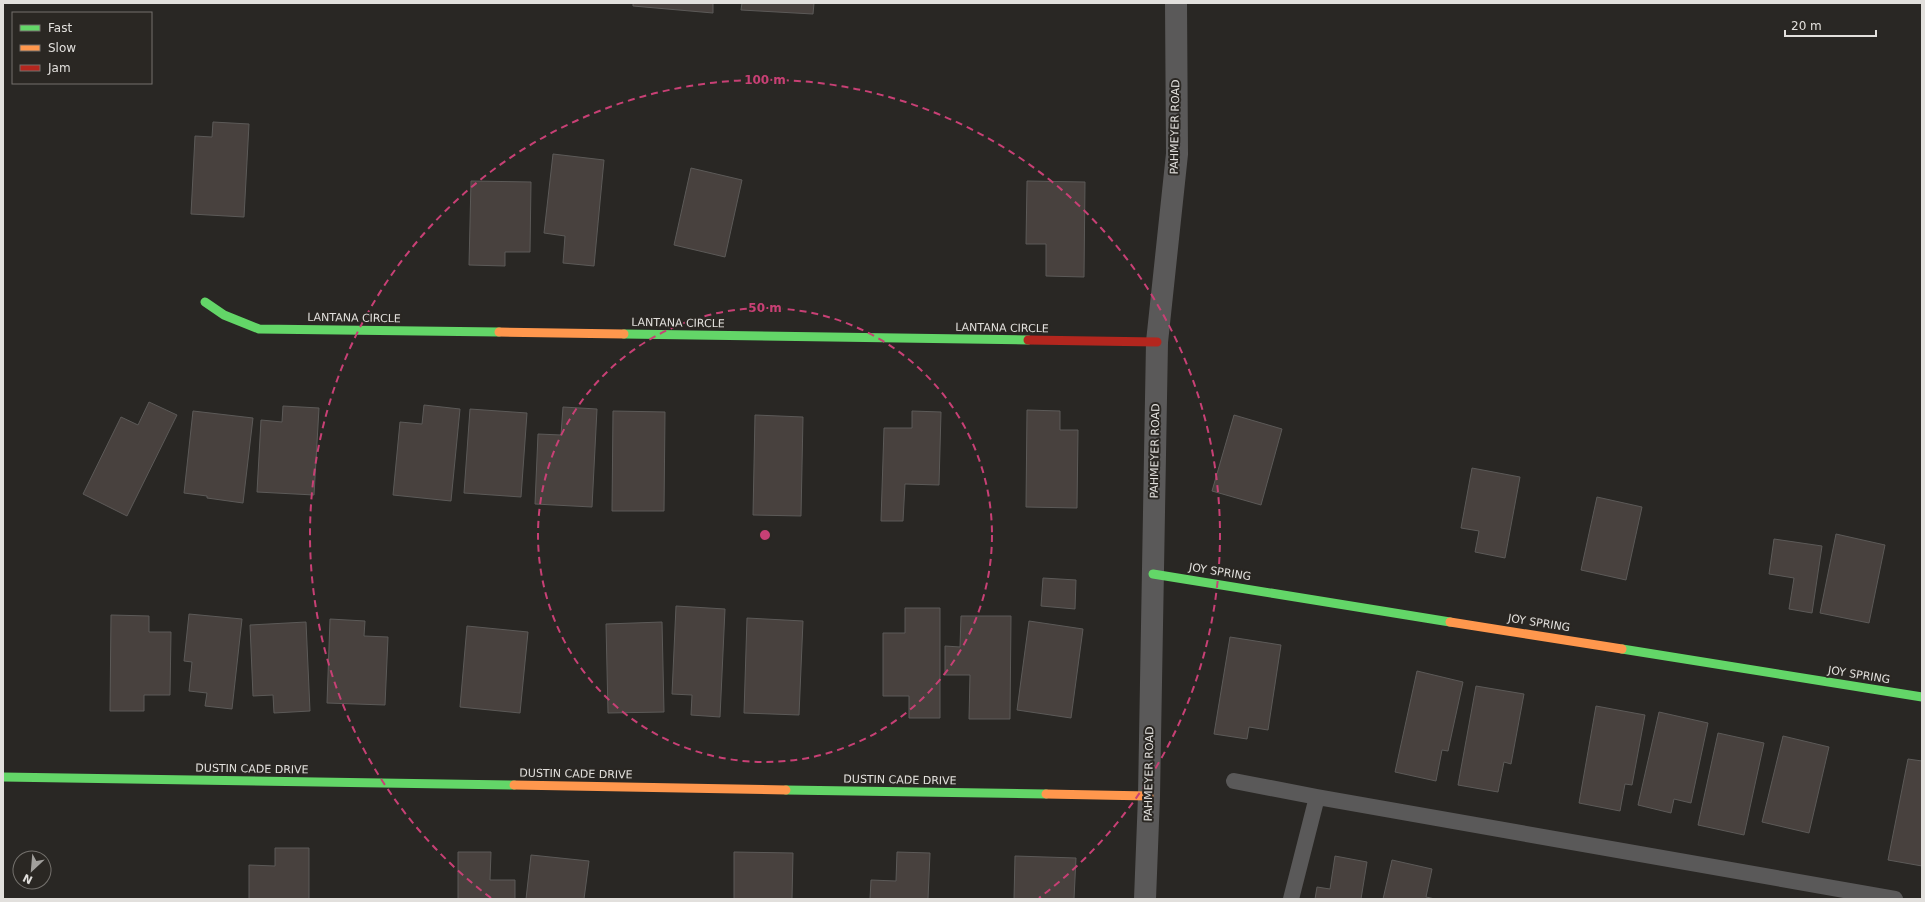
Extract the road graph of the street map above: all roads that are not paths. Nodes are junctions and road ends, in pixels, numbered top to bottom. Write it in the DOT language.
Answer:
graph roads {
  1 [pos="1176,3"];
  2 [pos="205,302"];
  3 [pos="1158,342"];
  4 [pos="1153,574"];
  5 [pos="1922,697"];
  6 [pos="3,777"];
  7 [pos="1234,780"];
  8 [pos="1149,796"];
  9 [pos="1317,797"];
  10 [pos="1145,899"];
  11 [pos="1291,899"];
  12 [pos="1895,899"];
  1 -- 3 [label="street, PAHMEYER ROAD"];
  2 -- 3 [label="street, LANTANA CIRCLE"];
  3 -- 4 [label="street, PAHMEYER ROAD"];
  4 -- 5 [label="street, JOY SPRING"];
  4 -- 8 [label="street, PAHMEYER ROAD"];
  6 -- 8 [label="street, DUSTIN CADE DRIVE"];
  7 -- 9 [label="lane"];
  8 -- 10 [label="street, PAHMEYER ROAD"];
  9 -- 11 [label="lane"];
  9 -- 12 [label="lane"];
}
